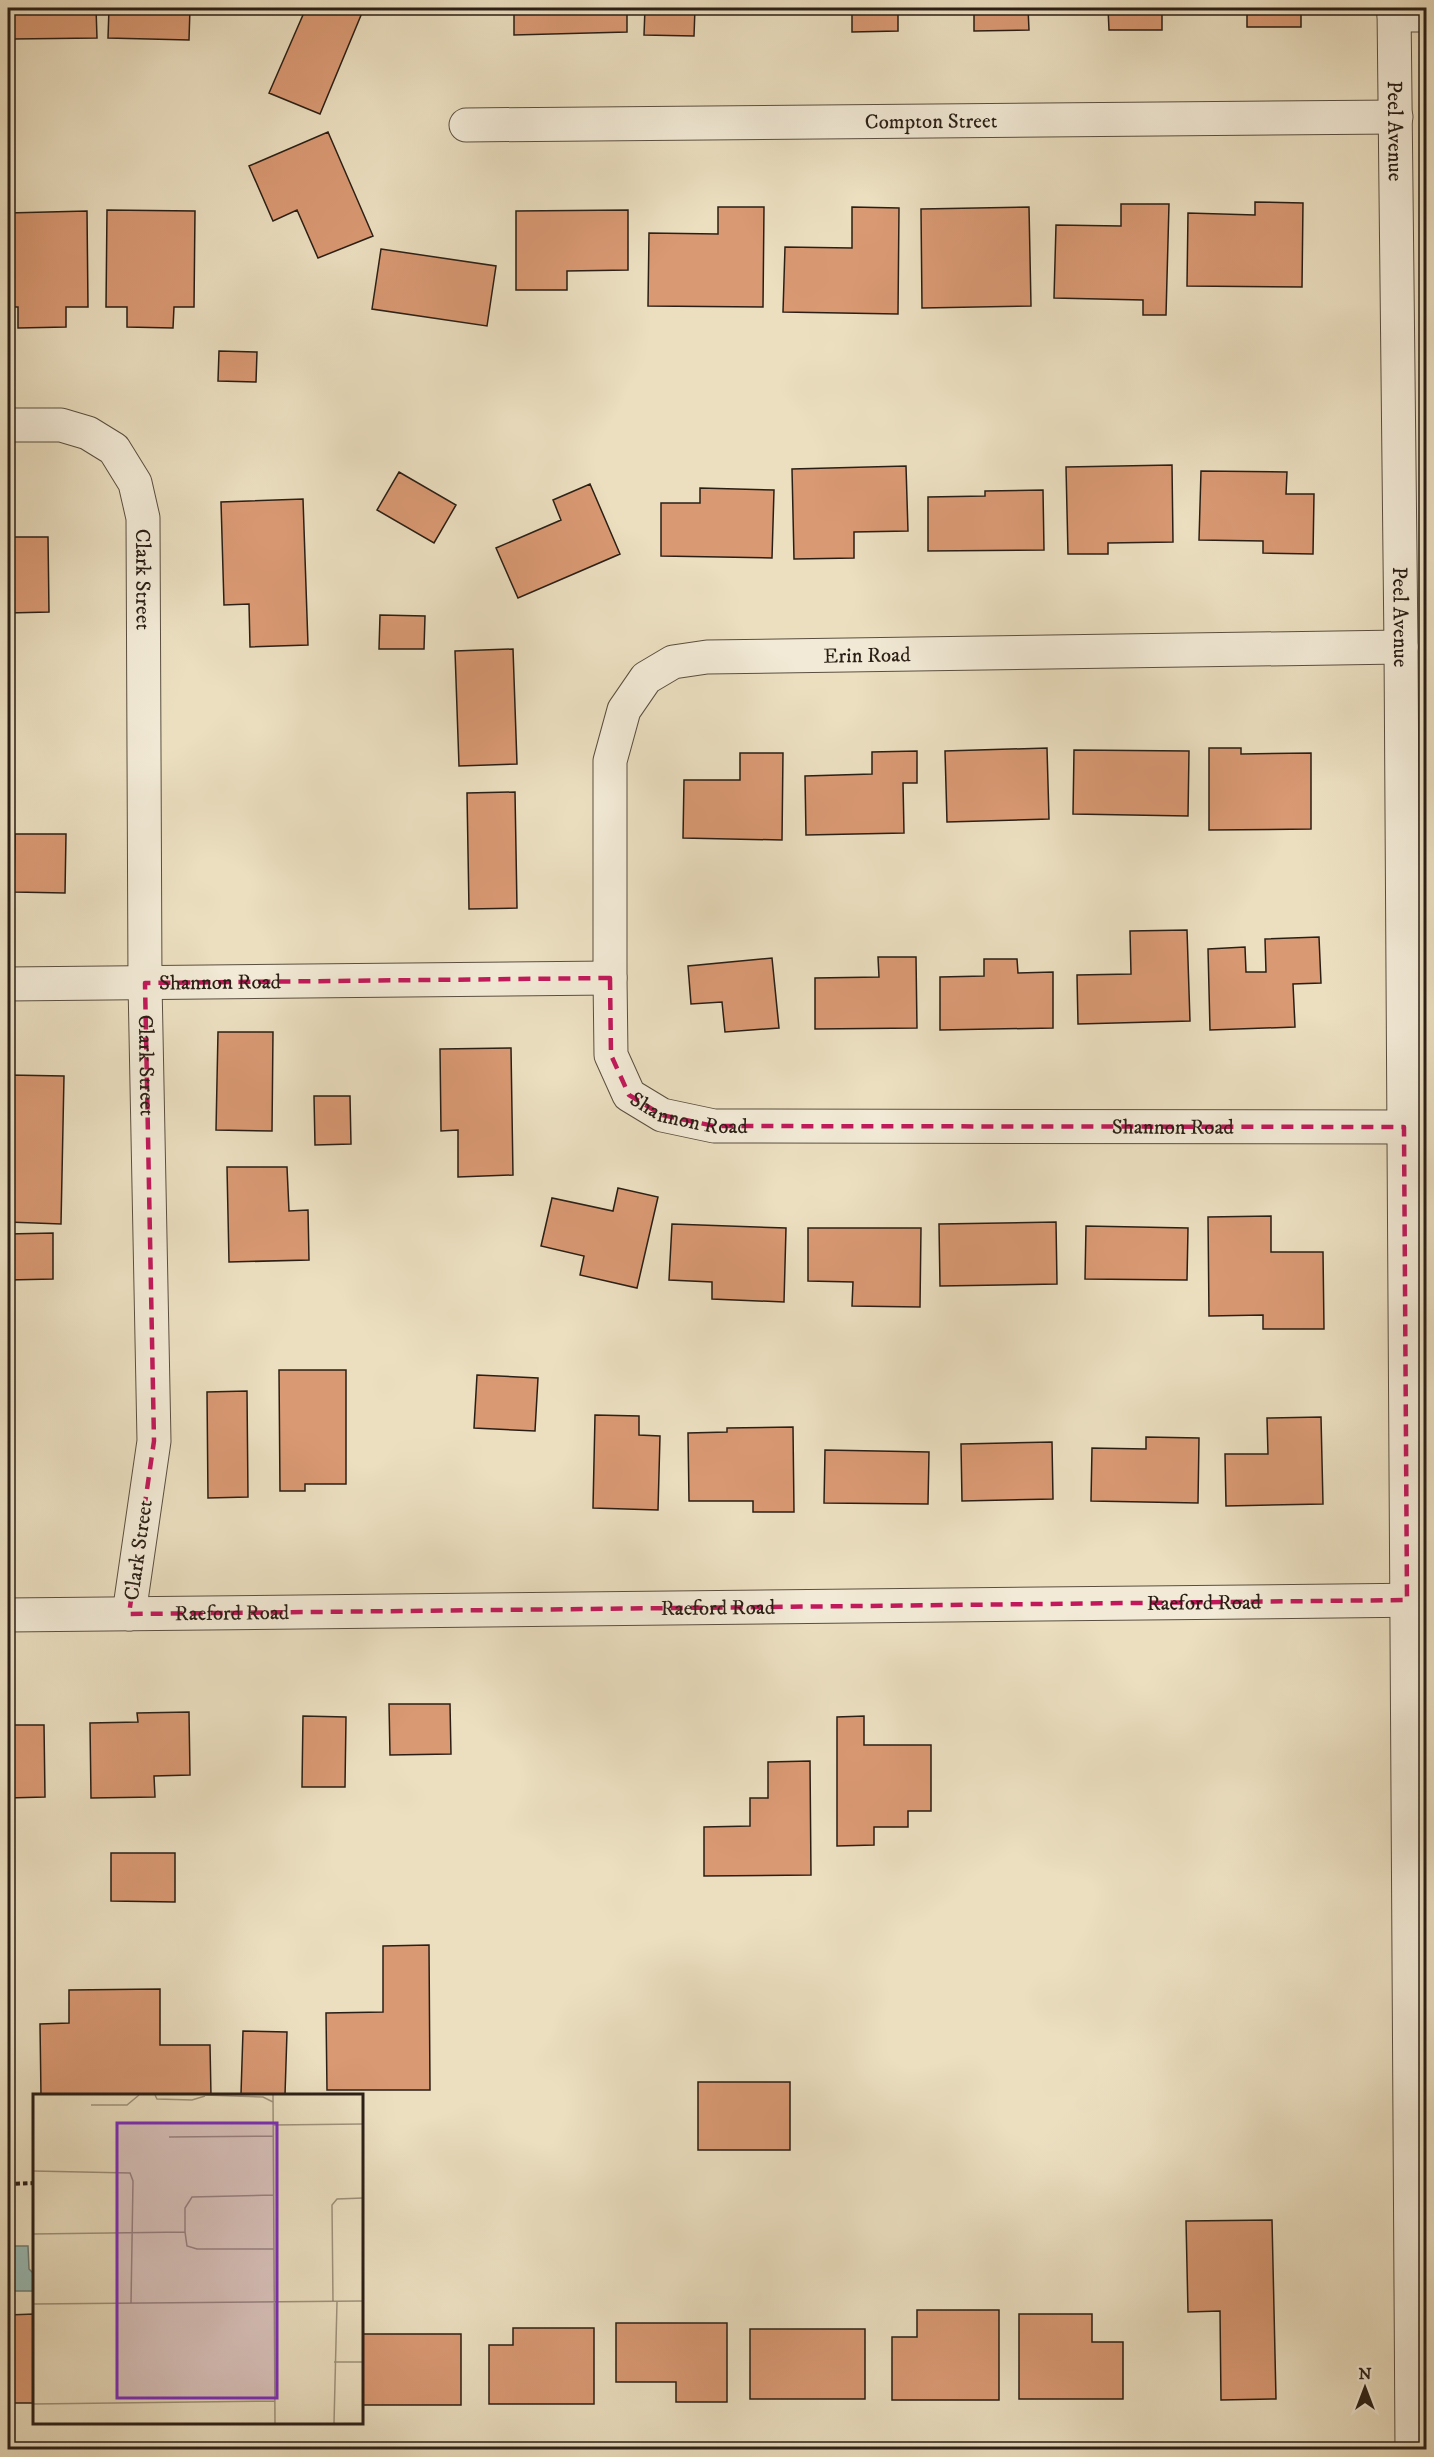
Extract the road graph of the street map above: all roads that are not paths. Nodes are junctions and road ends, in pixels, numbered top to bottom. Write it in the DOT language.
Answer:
graph roads {
  1 [pos="1394,11"];
  2 [pos="1426,15"];
  3 [pos="1395,117"];
  4 [pos="466,124"];
  5 [pos="8,425"];
  6 [pos="1401,647"];
  7 [pos="610,978"];
  8 [pos="145,983"];
  9 [pos="8,984"];
  10 [pos="1404,1127"];
  11 [pos="1417,1600"];
  12 [pos="129,1614"];
  13 [pos="8,1615"];
  14 [pos="1412,2450"];
  1 -- 2 [label="street"];
  1 -- 3 [label="street, Peel Avenue"];
  3 -- 4 [label="street, Compton Street"];
  3 -- 6 [label="street, Peel Avenue"];
  5 -- 8 [label="street, Clark Street"];
  6 -- 7 [label="street, Erin Road"];
  6 -- 10 [label="street, Peel Avenue"];
  7 -- 8 [label="street, Shannon Road"];
  7 -- 10 [label="street, Shannon Road"];
  8 -- 9 [label="street, Shannon Road"];
  8 -- 12 [label="street, Clark Street"];
  10 -- 11 [label="street, Peel Avenue"];
  11 -- 12 [label="street, Raeford Road"];
  11 -- 14 [label="street, Peel Avenue"];
  12 -- 13 [label="street, Raeford Road"];
}
